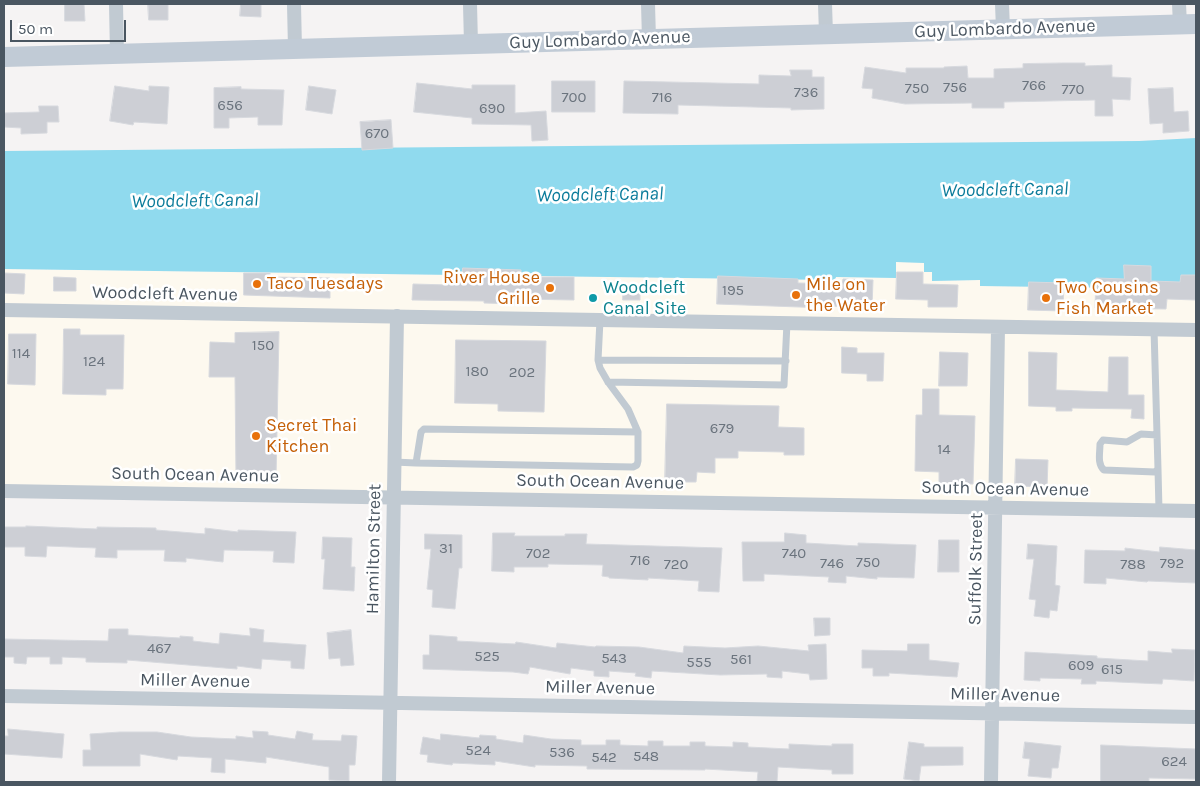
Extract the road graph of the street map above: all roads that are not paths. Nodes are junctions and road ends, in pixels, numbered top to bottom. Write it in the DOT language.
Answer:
graph roads {
  1 [pos="116,4"];
  2 [pos="294,4"];
  3 [pos="470,4"];
  4 [pos="648,4"];
  5 [pos="825,4"];
  6 [pos="1002,4"];
  7 [pos="1179,4"];
  8 [pos="1188,24"];
  9 [pos="1003,29"];
  10 [pos="826,34"];
  11 [pos="649,39"];
  12 [pos="472,44"];
  13 [pos="295,49"];
  14 [pos="117,54"];
  15 [pos="4,57"];
  16 [pos="4,310"];
  17 [pos="397,316"];
  18 [pos="600,320"];
  19 [pos="787,323"];
  20 [pos="998,327"];
  21 [pos="1154,329"];
  22 [pos="1196,330"];
  23 [pos="598,360"];
  24 [pos="786,361"];
  25 [pos="608,382"];
  26 [pos="638,432"];
  27 [pos="1157,435"];
  28 [pos="394,462"];
  29 [pos="416,463"];
  30 [pos="1158,469"];
  31 [pos="4,491"];
  32 [pos="393,497"];
  33 [pos="995,508"];
  34 [pos="1159,510"];
  35 [pos="1196,511"];
  36 [pos="4,696"];
  37 [pos="390,703"];
  38 [pos="992,713"];
  39 [pos="1196,717"];
  40 [pos="388,782"];
  41 [pos="991,782"];
  1 -- 14 [label="street"];
  2 -- 13 [label="street"];
  3 -- 12 [label="street"];
  4 -- 11 [label="street"];
  5 -- 10 [label="street"];
  6 -- 9 [label="street"];
  7 -- 8 [label="street"];
  8 -- 9 [label="street, Guy Lombardo Avenue"];
  9 -- 10 [label="street, Guy Lombardo Avenue"];
  10 -- 11 [label="street, Guy Lombardo Avenue"];
  11 -- 12 [label="street, Guy Lombardo Avenue"];
  12 -- 13 [label="street, Guy Lombardo Avenue"];
  13 -- 14 [label="street, Guy Lombardo Avenue"];
  14 -- 15 [label="street, Guy Lombardo Avenue"];
  16 -- 17 [label="street, Woodcleft Avenue"];
  17 -- 18 [label="street, Woodcleft Avenue"];
  17 -- 28 [label="street, Hamilton Street"];
  18 -- 19 [label="street, Woodcleft Avenue"];
  18 -- 23 [label="lane"];
  19 -- 20 [label="street, Woodcleft Avenue"];
  19 -- 24 [label="lane"];
  20 -- 21 [label="street, Woodcleft Avenue"];
  20 -- 33 [label="street, Suffolk Street"];
  21 -- 22 [label="street, Woodcleft Avenue"];
  21 -- 27 [label="lane"];
  23 -- 24 [label="lane"];
  23 -- 25 [label="lane"];
  24 -- 25 [label="lane"];
  25 -- 26 [label="lane"];
  26 -- 29 [label="lane"];
  26 -- 29 [label="lane"];
  27 -- 30 [label="lane"];
  27 -- 30 [label="lane"];
  28 -- 29 [label="lane"];
  28 -- 32 [label="street, Hamilton Street"];
  30 -- 34 [label="lane"];
  31 -- 32 [label="street, South Ocean Avenue"];
  32 -- 33 [label="street, South Ocean Avenue"];
  32 -- 37 [label="street, Hamilton Street"];
  33 -- 34 [label="street, South Ocean Avenue"];
  33 -- 38 [label="street, Suffolk Street"];
  34 -- 35 [label="street, South Ocean Avenue"];
  36 -- 37 [label="street, Miller Avenue"];
  37 -- 38 [label="street, Miller Avenue"];
  37 -- 40 [label="street, Hamilton Street"];
  38 -- 39 [label="street, Miller Avenue"];
  38 -- 41 [label="street, Suffolk Street"];
}
